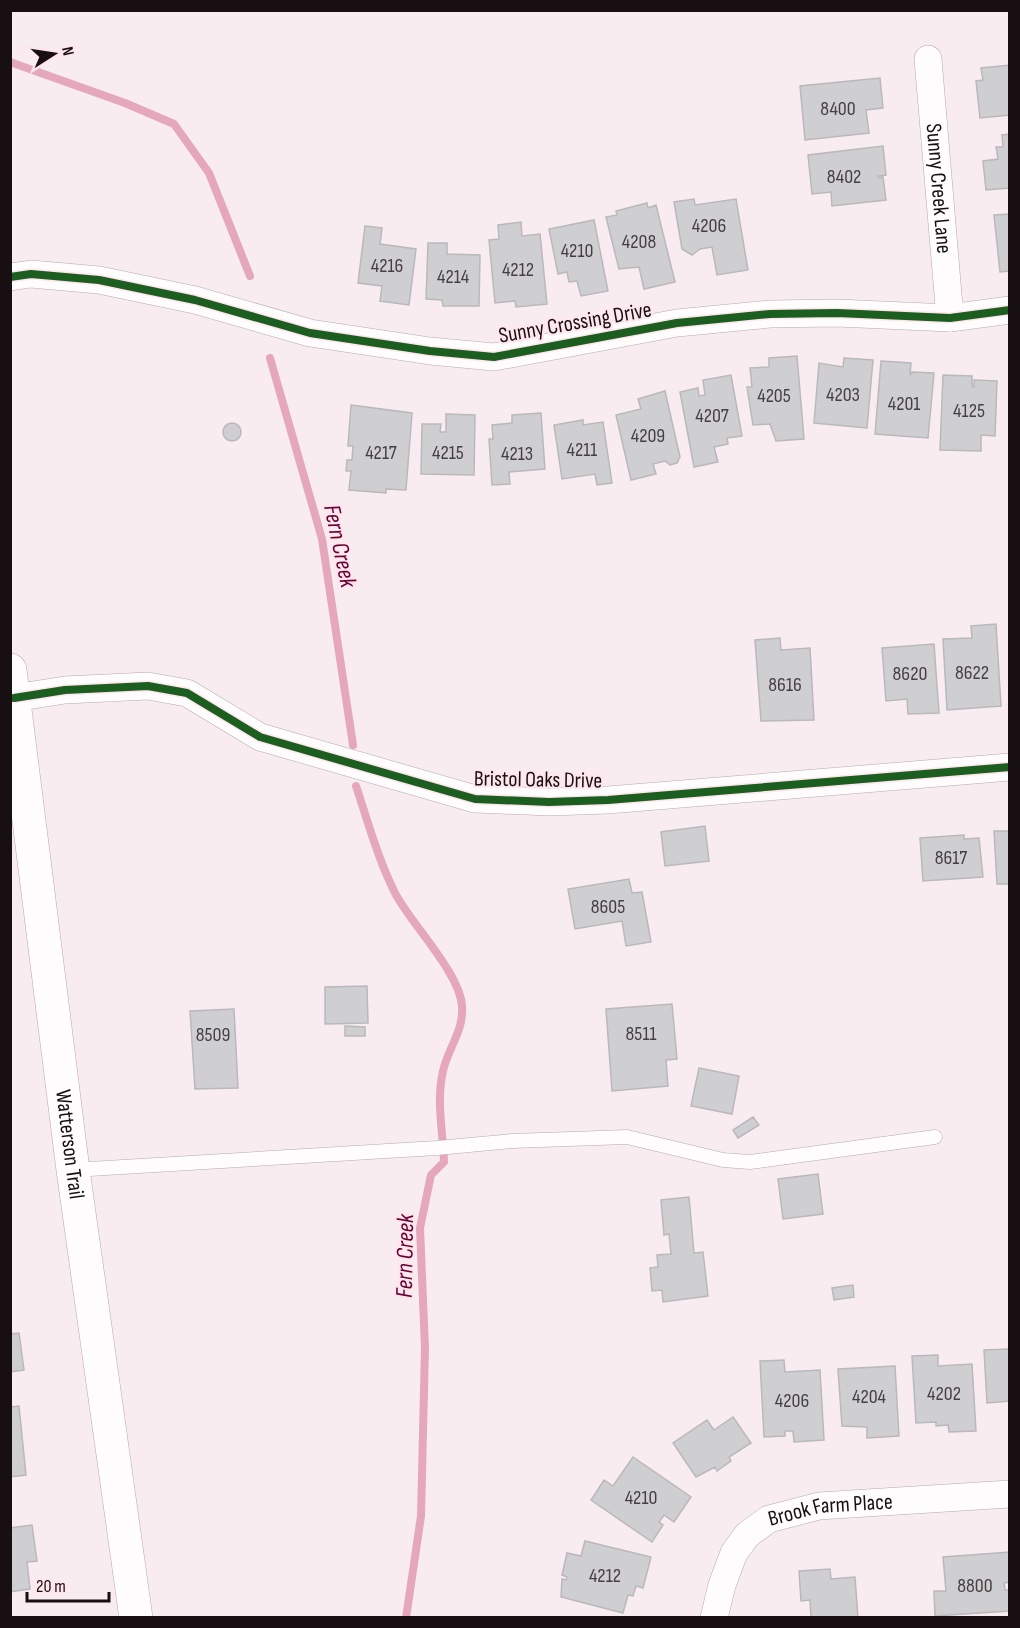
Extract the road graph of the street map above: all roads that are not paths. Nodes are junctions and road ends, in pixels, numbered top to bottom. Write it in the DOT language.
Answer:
graph roads {
  1 [pos="928,59"];
  2 [pos="10,277"];
  3 [pos="1010,310"];
  4 [pos="950,318"];
  5 [pos="12,684"];
  6 [pos="1010,767"];
  7 [pos="935,1137"];
  8 [pos="74,1170"];
  9 [pos="1010,1494"];
  10 [pos="136,1617"];
  11 [pos="714,1617"];
  1 -- 4 [label="street, Sunny Creek Lane"];
  2 -- 4 [label="street, Sunny Crossing Drive"];
  3 -- 4 [label="street, Sunny Crossing Drive"];
  5 -- 6 [label="street, Bristol Oaks Drive"];
  5 -- 8 [label="main road, Watterson Trail"];
  7 -- 8 [label="lane"];
  8 -- 10 [label="main road, Watterson Trail"];
  9 -- 11 [label="street, Brook Farm Place"];
}
